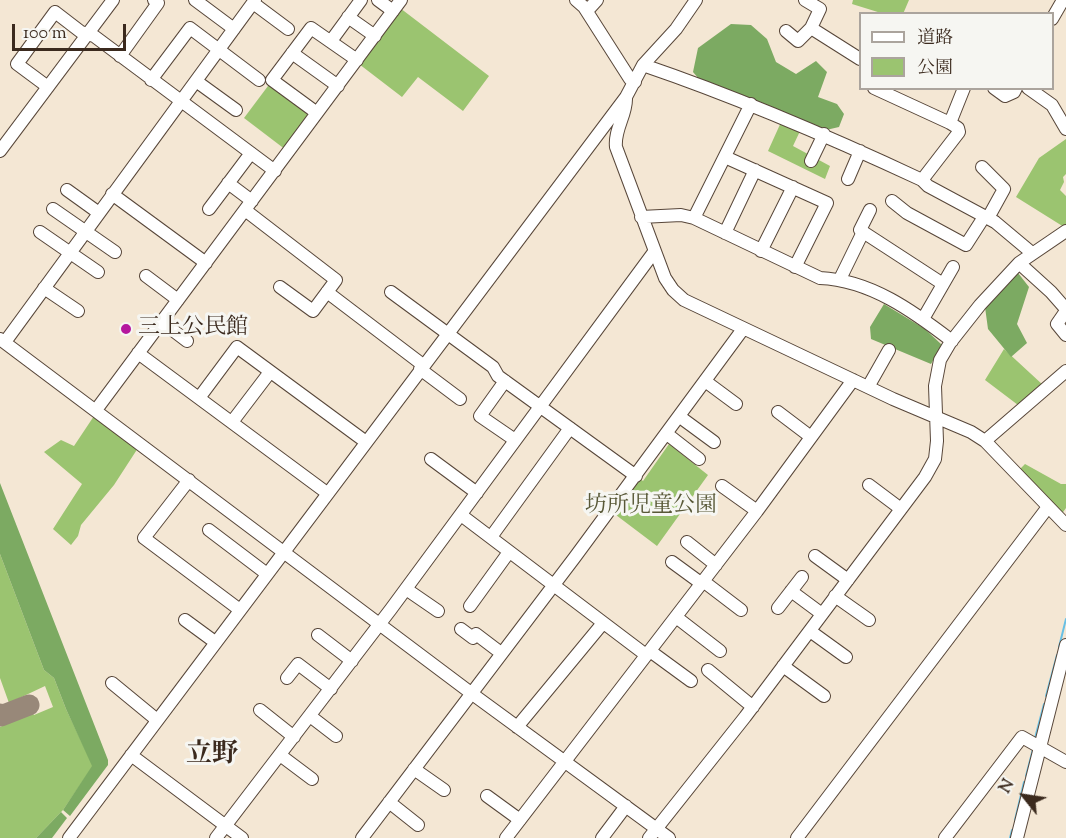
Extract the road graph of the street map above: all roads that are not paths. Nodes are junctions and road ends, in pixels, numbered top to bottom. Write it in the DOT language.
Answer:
graph roads {
  1 [pos="113,0"];
  2 [pos="154,0"];
  3 [pos="195,0"];
  4 [pos="361,0"];
  5 [pos="378,0"];
  6 [pos="401,0"];
  7 [pos="576,0"];
  8 [pos="597,0"];
  9 [pos="696,0"];
  10 [pos="805,0"];
  11 [pos="1063,0"];
  12 [pos="254,2"];
  13 [pos="393,11"];
  14 [pos="587,11"];
  15 [pos="348,17"];
  16 [pos="1054,17"];
  17 [pos="811,28"];
  18 [pos="234,29"];
  19 [pos="288,29"];
  20 [pos="786,31"];
  21 [pos="87,34"];
  22 [pos="375,36"];
  23 [pos="331,41"];
  24 [pos="219,50"];
  25 [pos="292,53"];
  26 [pos="120,56"];
  27 [pos="859,58"];
  28 [pos="357,60"];
  29 [pos="643,65"];
  30 [pos="151,80"];
  31 [pos="259,80"];
  32 [pos="196,81"];
  33 [pos="635,82"];
  34 [pos="338,86"];
  35 [pos="48,87"];
  36 [pos="878,90"];
  37 [pos="963,90"];
  38 [pos="997,90"];
  39 [pos="1015,90"];
  40 [pos="1031,90"];
  41 [pos="626,97"];
  42 [pos="181,102"];
  43 [pos="751,104"];
  44 [pos="236,110"];
  45 [pos="318,113"];
  46 [pos="950,123"];
  47 [pos="1066,129"];
  48 [pos="824,134"];
  49 [pos="0,151"];
  50 [pos="860,151"];
  51 [pos="251,153"];
  52 [pos="726,157"];
  53 [pos="811,161"];
  54 [pos="982,167"];
  55 [pos="755,170"];
  56 [pos="275,171"];
  57 [pos="848,179"];
  58 [pos="922,180"];
  59 [pos="228,183"];
  60 [pos="793,187"];
  61 [pos="67,190"];
  62 [pos="112,194"];
  63 [pos="892,201"];
  64 [pos="249,205"];
  65 [pos="53,209"];
  66 [pos="209,209"];
  67 [pos="870,210"];
  68 [pos="99,213"];
  69 [pos="641,217"];
  70 [pos="694,218"];
  71 [pos="986,218"];
  72 [pos="1066,231"];
  73 [pos="40,232"];
  74 [pos="85,232"];
  75 [pos="863,232"];
  76 [pos="725,233"];
  77 [pos="761,251"];
  78 [pos="115,252"];
  79 [pos="654,252"];
  80 [pos="70,253"];
  81 [pos="1032,253"];
  82 [pos="206,263"];
  83 [pos="1019,263"];
  84 [pos="795,267"];
  85 [pos="953,267"];
  86 [pos="98,272"];
  87 [pos="146,276"];
  88 [pos="840,279"];
  89 [pos="943,284"];
  90 [pos="280,287"];
  91 [pos="44,288"];
  92 [pos="327,292"];
  93 [pos="391,292"];
  94 [pos="178,300"];
  95 [pos="1066,310"];
  96 [pos="78,311"];
  97 [pos="923,319"];
  98 [pos="162,322"];
  99 [pos="743,329"];
  100 [pos="446,334"];
  101 [pos="1066,335"];
  102 [pos="2,340"];
  103 [pos="187,341"];
  104 [pos="952,341"];
  105 [pos="889,350"];
  106 [pos="138,353"];
  107 [pos="422,367"];
  108 [pos="1066,370"];
  109 [pos="270,372"];
  110 [pos="853,380"];
  111 [pos="505,381"];
  112 [pos="705,381"];
  113 [pos="868,387"];
  114 [pos="199,398"];
  115 [pos="460,399"];
  116 [pos="736,404"];
  117 [pos="540,406"];
  118 [pos="96,410"];
  119 [pos="778,412"];
  120 [pos="680,417"];
  121 [pos="935,417"];
  122 [pos="232,422"];
  123 [pos="570,428"];
  124 [pos="667,434"];
  125 [pos="811,437"];
  126 [pos="515,440"];
  127 [pos="985,441"];
  128 [pos="366,442"];
  129 [pos="714,442"];
  130 [pos="431,459"];
  131 [pos="699,459"];
  132 [pos="636,476"];
  133 [pos="189,480"];
  134 [pos="870,485"];
  135 [pos="722,486"];
  136 [pos="477,492"];
  137 [pos="327,493"];
  138 [pos="1048,507"];
  139 [pos="901,509"];
  140 [pos="757,511"];
  141 [pos="461,515"];
  142 [pos="1066,525"];
  143 [pos="209,530"];
  144 [pos="491,537"];
  145 [pos="687,542"];
  146 [pos="284,551"];
  147 [pos="509,552"];
  148 [pos="815,556"];
  149 [pos="672,562"];
  150 [pos="716,564"];
  151 [pos="267,574"];
  152 [pos="802,577"];
  153 [pos="848,580"];
  154 [pos="703,581"];
  155 [pos="554,585"];
  156 [pos="406,588"];
  157 [pos="791,591"];
  158 [pos="835,596"];
  159 [pos="470,606"];
  160 [pos="778,608"];
  161 [pos="240,610"];
  162 [pos="741,610"];
  163 [pos="438,611"];
  164 [pos="822,614"];
  165 [pos="676,617"];
  166 [pos="185,620"];
  167 [pos="868,621"];
  168 [pos="603,623"];
  169 [pos="380,624"];
  170 [pos="461,629"];
  171 [pos="810,630"];
  172 [pos="318,635"];
  173 [pos="215,642"];
  174 [pos="1066,645"];
  175 [pos="720,651"];
  176 [pos="501,653"];
  177 [pos="648,653"];
  178 [pos="846,657"];
  179 [pos="352,661"];
  180 [pos="783,666"];
  181 [pos="708,670"];
  182 [pos="287,678"];
  183 [pos="691,681"];
  184 [pos="112,683"];
  185 [pos="331,689"];
  186 [pos="471,693"];
  187 [pos="824,696"];
  188 [pos="753,706"];
  189 [pos="260,710"];
  190 [pos="310,716"];
  191 [pos="157,720"];
  192 [pos="517,727"];
  193 [pos="336,736"];
  194 [pos="294,737"];
  195 [pos="1040,748"];
  196 [pos="131,755"];
  197 [pos="280,755"];
  198 [pos="564,761"];
  199 [pos="1066,762"];
  200 [pos="414,769"];
  201 [pos="312,778"];
  202 [pos="444,790"];
  203 [pos="487,796"];
  204 [pos="389,802"];
  205 [pos="626,806"];
  206 [pos="520,820"];
  207 [pos="418,825"];
  208 [pos="226,826"];
  209 [pos="652,833"];
  210 [pos="69,838"];
  211 [pos="216,838"];
  212 [pos="242,838"];
  213 [pos="362,838"];
  214 [pos="506,838"];
  215 [pos="603,838"];
  216 [pos="669,838"];
  217 [pos="798,838"];
  218 [pos="945,838"];
  219 [pos="1017,838"];
  1 -- 21 [label="street"];
  2 -- 26 [label="street"];
  3 -- 18 [label="street"];
  4 -- 15 [label="street"];
  5 -- 13 [label="street"];
  6 -- 13 [label="street"];
  7 -- 14 [label="street"];
  8 -- 14 [label="street"];
  9 -- 29 [label="street"];
  10 -- 17 [label="street"];
  11 -- 16 [label="street"];
  12 -- 18 [label="street"];
  12 -- 19 [label="street"];
  13 -- 22 [label="street"];
  14 -- 33 [label="street"];
  15 -- 22 [label="street"];
  15 -- 23 [label="street"];
  17 -- 20 [label="street"];
  17 -- 27 [label="street"];
  18 -- 24 [label="street"];
  21 -- 26 [label="street"];
  21 -- 35 [label="street"];
  21 -- 35 [label="street"];
  22 -- 28 [label="street"];
  23 -- 25 [label="street"];
  23 -- 28 [label="street"];
  24 -- 30 [label="street"];
  24 -- 31 [label="street"];
  24 -- 32 [label="street"];
  25 -- 34 [label="street"];
  25 -- 45 [label="street"];
  26 -- 30 [label="street"];
  28 -- 34 [label="street"];
  29 -- 33 [label="street"];
  29 -- 43 [label="street"];
  30 -- 42 [label="street"];
  32 -- 42 [label="street"];
  32 -- 44 [label="street"];
  33 -- 41 [label="street"];
  34 -- 45 [label="street"];
  35 -- 49 [label="street"];
  36 -- 46 [label="street"];
  37 -- 46 [label="street"];
  38 -- 39 [label="street"];
  40 -- 47 [label="street"];
  41 -- 69 [label="street"];
  41 -- 100 [label="street"];
  42 -- 51 [label="street"];
  42 -- 62 [label="street"];
  43 -- 48 [label="street"];
  43 -- 52 [label="street"];
  45 -- 56 [label="street"];
  46 -- 58 [label="street"];
  48 -- 50 [label="street"];
  48 -- 53 [label="street"];
  50 -- 57 [label="street"];
  50 -- 58 [label="street"];
  51 -- 56 [label="street"];
  51 -- 59 [label="street"];
  52 -- 55 [label="street"];
  52 -- 70 [label="street"];
  54 -- 71 [label="street"];
  55 -- 60 [label="street"];
  55 -- 76 [label="street"];
  56 -- 64 [label="street"];
  58 -- 71 [label="street"];
  59 -- 64 [label="street"];
  59 -- 66 [label="street"];
  60 -- 77 [label="street"];
  60 -- 84 [label="street"];
  61 -- 68 [label="street"];
  62 -- 68 [label="street"];
  62 -- 82 [label="street"];
  63 -- 71 [label="street"];
  64 -- 82 [label="street"];
  64 -- 92 [label="street"];
  65 -- 74 [label="street"];
  67 -- 75 [label="street"];
  68 -- 74 [label="street"];
  69 -- 70 [label="street"];
  69 -- 79 [label="street"];
  70 -- 76 [label="street"];
  71 -- 81 [label="street"];
  72 -- 81 [label="street"];
  73 -- 80 [label="street"];
  74 -- 78 [label="street"];
  74 -- 80 [label="street"];
  75 -- 88 [label="street"];
  75 -- 89 [label="street"];
  76 -- 77 [label="street"];
  77 -- 84 [label="street"];
  79 -- 99 [label="street"];
  79 -- 117 [label="street"];
  80 -- 86 [label="street"];
  80 -- 91 [label="street"];
  81 -- 83 [label="street"];
  82 -- 94 [label="street"];
  83 -- 95 [label="street"];
  83 -- 104 [label="street"];
  84 -- 88 [label="street"];
  85 -- 89 [label="street"];
  87 -- 94 [label="street"];
  88 -- 97 [label="street"];
  89 -- 97 [label="street"];
  90 -- 92 [label="street"];
  91 -- 96 [label="street"];
  91 -- 102 [label="street"];
  92 -- 107 [label="street"];
  93 -- 100 [label="street"];
  94 -- 98 [label="street"];
  95 -- 101 [label="street"];
  97 -- 104 [label="street"];
  98 -- 103 [label="street"];
  98 -- 106 [label="street"];
  99 -- 110 [label="street"];
  99 -- 112 [label="street"];
  100 -- 107 [label="street"];
  100 -- 111 [label="street"];
  102 -- 118 [label="street"];
  104 -- 121 [label="street"];
  105 -- 113 [label="street"];
  106 -- 114 [label="street"];
  106 -- 118 [label="street"];
  107 -- 115 [label="street"];
  107 -- 128 [label="street"];
  108 -- 127 [label="street"];
  109 -- 114 [label="street"];
  109 -- 122 [label="street"];
  109 -- 128 [label="street"];
  110 -- 113 [label="street"];
  110 -- 125 [label="street"];
  111 -- 117 [label="street"];
  111 -- 126 [label="street"];
  112 -- 116 [label="street"];
  112 -- 120 [label="street"];
  113 -- 121 [label="street"];
  114 -- 122 [label="street"];
  117 -- 123 [label="street"];
  117 -- 126 [label="street"];
  118 -- 133 [label="street"];
  119 -- 125 [label="street"];
  120 -- 124 [label="street"];
  120 -- 129 [label="street"];
  121 -- 127 [label="street"];
  121 -- 139 [label="street"];
  122 -- 137 [label="street"];
  123 -- 132 [label="street"];
  123 -- 144 [label="street"];
  124 -- 131 [label="street"];
  124 -- 132 [label="street"];
  125 -- 140 [label="street"];
  126 -- 136 [label="street"];
  127 -- 138 [label="street"];
  128 -- 137 [label="street"];
  130 -- 136 [label="street"];
  132 -- 155 [label="street"];
  133 -- 146 [label="street"];
  133 -- 161 [label="street"];
  134 -- 139 [label="street"];
  135 -- 140 [label="street"];
  136 -- 141 [label="street"];
  137 -- 146 [label="street"];
  138 -- 142 [label="street"];
  138 -- 217 [label="street"];
  139 -- 153 [label="street"];
  140 -- 150 [label="street"];
  141 -- 144 [label="street"];
  141 -- 156 [label="street"];
  143 -- 151 [label="street"];
  144 -- 147 [label="street"];
  145 -- 150 [label="street"];
  146 -- 151 [label="street"];
  146 -- 169 [label="street"];
  147 -- 155 [label="street"];
  147 -- 159 [label="street"];
  148 -- 153 [label="street"];
  149 -- 154 [label="street"];
  150 -- 154 [label="street"];
  151 -- 161 [label="street"];
  152 -- 157 [label="street"];
  153 -- 158 [label="street"];
  154 -- 162 [label="street"];
  154 -- 165 [label="street"];
  155 -- 168 [label="street"];
  155 -- 176 [label="street"];
  156 -- 163 [label="street"];
  156 -- 169 [label="street"];
  157 -- 160 [label="street"];
  157 -- 164 [label="street"];
  158 -- 164 [label="street"];
  158 -- 167 [label="street"];
  161 -- 173 [label="street"];
  164 -- 171 [label="street"];
  165 -- 175 [label="street"];
  165 -- 177 [label="street"];
  166 -- 173 [label="street"];
  168 -- 177 [label="street"];
  168 -- 192 [label="street"];
  169 -- 179 [label="street"];
  169 -- 186 [label="street"];
  170 -- 176 [label="street"];
  171 -- 178 [label="street"];
  171 -- 180 [label="street"];
  172 -- 179 [label="street"];
  173 -- 191 [label="street"];
  174 -- 195 [label="street"];
  176 -- 186 [label="street"];
  177 -- 183 [label="street"];
  177 -- 198 [label="street"];
  179 -- 185 [label="street"];
  180 -- 187 [label="street"];
  180 -- 188 [label="street"];
  181 -- 188 [label="street"];
  182 -- 185 [label="street"];
  184 -- 191 [label="street"];
  185 -- 190 [label="street"];
  186 -- 192 [label="street"];
  186 -- 200 [label="street"];
  188 -- 209 [label="street"];
  189 -- 194 [label="street"];
  190 -- 193 [label="street"];
  190 -- 194 [label="street"];
  191 -- 196 [label="street"];
  192 -- 198 [label="street"];
  194 -- 197 [label="street"];
  195 -- 199 [label="street"];
  195 -- 218 [label="street"];
  195 -- 219 [label="street"];
  196 -- 208 [label="street"];
  196 -- 210 [label="street"];
  197 -- 201 [label="street"];
  197 -- 208 [label="street"];
  198 -- 205 [label="street"];
  198 -- 206 [label="street"];
  200 -- 202 [label="street"];
  200 -- 204 [label="street"];
  203 -- 206 [label="street"];
  204 -- 207 [label="street"];
  204 -- 213 [label="street"];
  205 -- 209 [label="street"];
  205 -- 215 [label="street"];
  206 -- 214 [label="street"];
  208 -- 211 [label="street"];
  208 -- 212 [label="street"];
  209 -- 216 [label="street"];
}
